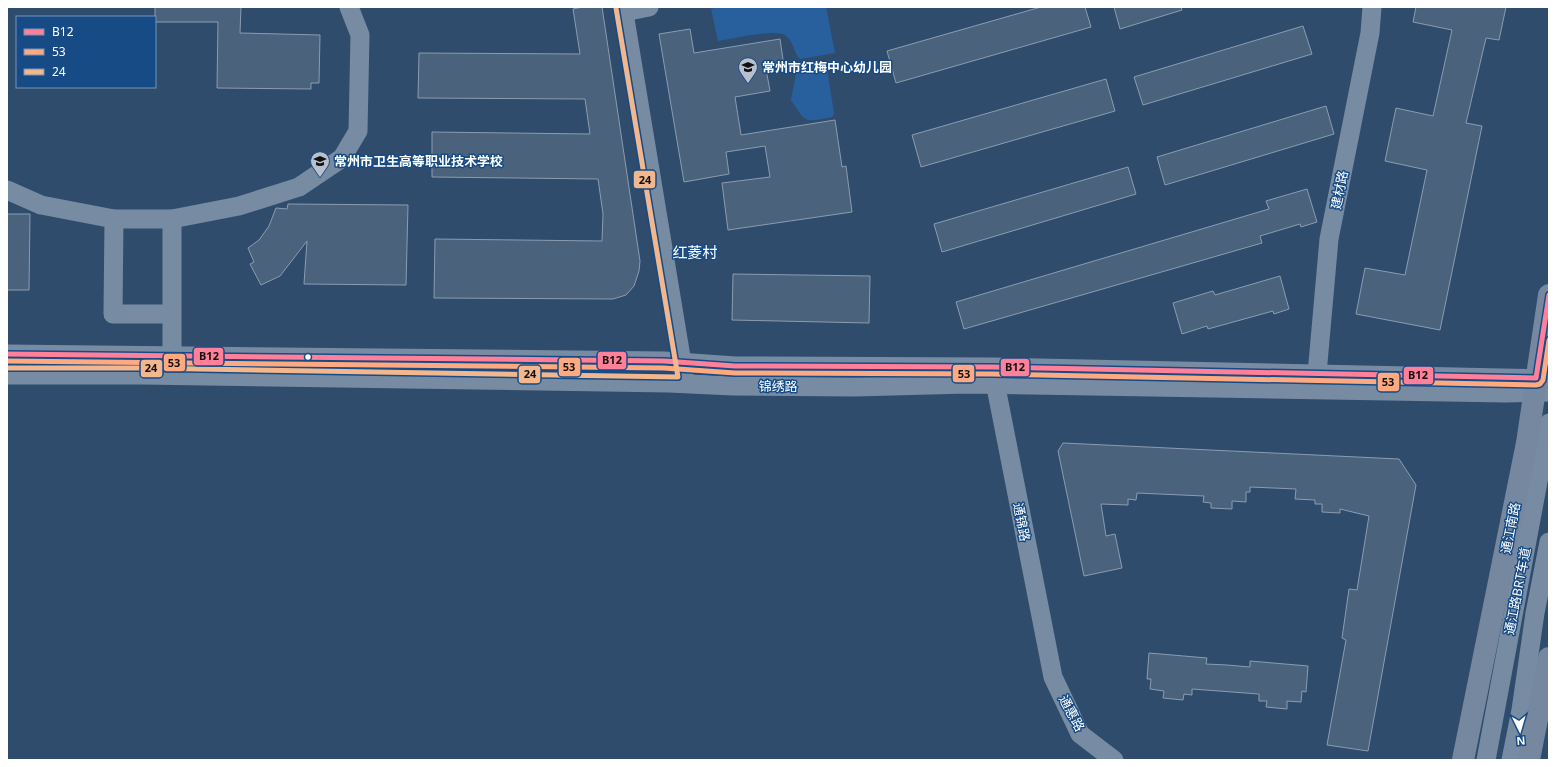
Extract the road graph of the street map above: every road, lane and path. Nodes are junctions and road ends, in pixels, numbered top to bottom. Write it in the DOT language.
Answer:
graph roads {
  1 [pos="349,7"];
  2 [pos="649,7"];
  3 [pos="1372,7"];
  4 [pos="623,10"];
  5 [pos="7,190"];
  6 [pos="114,219"];
  7 [pos="172,219"];
  8 [pos="1549,295"];
  9 [pos="172,314"];
  10 [pos="7,354"];
  11 [pos="172,355"];
  12 [pos="682,362"];
  13 [pos="1317,374"];
  14 [pos="7,375"];
  15 [pos="994,376"];
  16 [pos="686,384"];
  17 [pos="1542,385"];
  18 [pos="1549,423"];
  19 [pos="1549,542"];
  20 [pos="1549,658"];
  21 [pos="1053,677"];
  22 [pos="1114,760"];
  23 [pos="1464,760"];
  24 [pos="1486,760"];
  25 [pos="1511,760"];
  26 [pos="1529,760"];
  1 -- 7 [label="street"];
  2 -- 4 [label="street"];
  3 -- 13 [label="street, 建材路"];
  4 -- 12 [label="street"];
  5 -- 6 [label="street"];
  6 -- 7 [label="street"];
  6 -- 9 [label="street"];
  7 -- 9 [label="street"];
  8 -- 17 [label="main road, 通江南路"];
  9 -- 11 [label="street"];
  10 -- 11 [label="street, 锦绣路"];
  11 -- 12 [label="street, 锦绣路"];
  12 -- 15 [label="street, 锦绣路"];
  12 -- 16 [label="street"];
  13 -- 15 [label="street, 锦绣路"];
  13 -- 17 [label="street, 锦绣路"];
  14 -- 16 [label="street, 锦绣路"];
  15 -- 16 [label="street, 锦绣路"];
  15 -- 17 [label="street, 锦绣路"];
  15 -- 21 [label="street, 通锦路"];
  17 -- 23 [label="main road, 通江南路"];
  18 -- 24 [label="street, 通江路BRT车道"];
  19 -- 25 [label="street, 通江路BRT车道"];
  20 -- 26 [label="main road"];
  21 -- 22 [label="street, 通惠路"];
}
